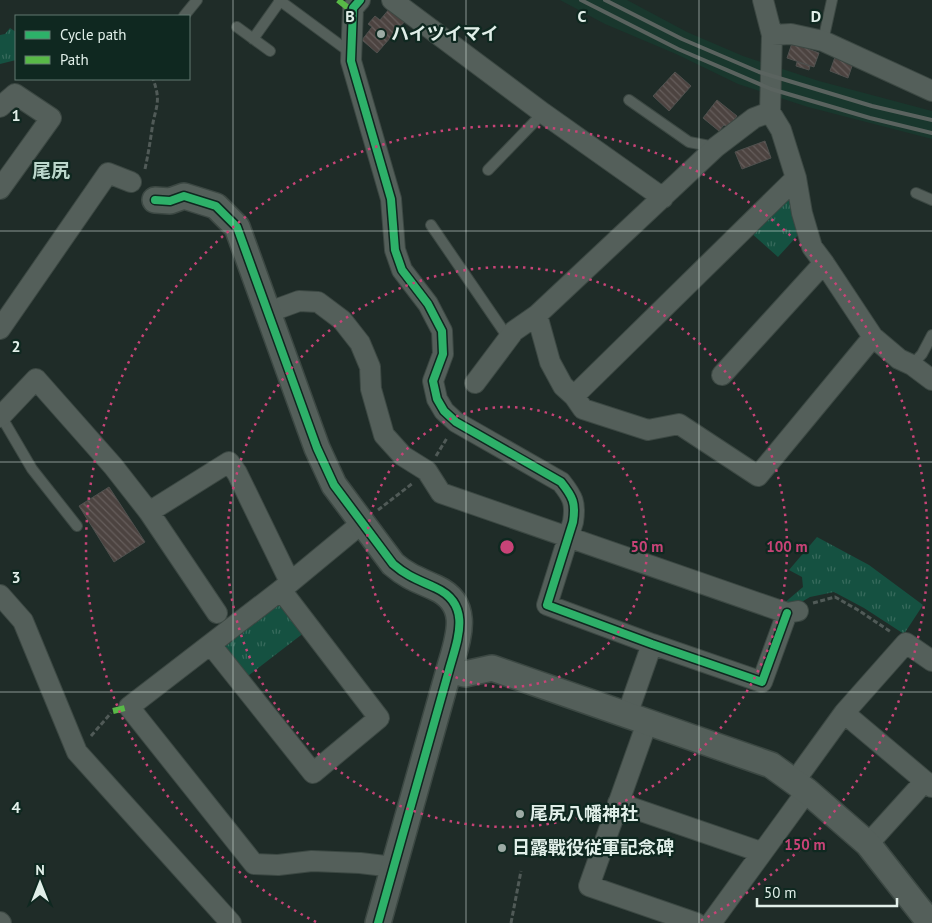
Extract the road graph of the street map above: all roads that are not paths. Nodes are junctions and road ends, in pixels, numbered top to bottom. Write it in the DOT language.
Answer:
graph roads {
  1 [pos="197,0"];
  2 [pos="280,0"];
  3 [pos="360,0"];
  4 [pos="392,0"];
  5 [pos="763,0"];
  6 [pos="832,0"];
  7 [pos="185,15"];
  8 [pos="237,27"];
  9 [pos="772,35"];
  10 [pos="253,38"];
  11 [pos="823,41"];
  12 [pos="270,51"];
  13 [pos="351,52"];
  14 [pos="931,87"];
  15 [pos="629,100"];
  16 [pos="0,107"];
  17 [pos="770,112"];
  18 [pos="544,113"];
  19 [pos="716,148"];
  20 [pos="488,170"];
  21 [pos="137,178"];
  22 [pos="796,178"];
  23 [pos="0,189"];
  24 [pos="916,193"];
  25 [pos="662,198"];
  26 [pos="155,200"];
  27 [pos="932,200"];
  28 [pos="431,225"];
  29 [pos="824,263"];
  30 [pos="269,312"];
  31 [pos="537,314"];
  32 [pos="0,329"];
  33 [pos="932,335"];
  34 [pos="873,337"];
  35 [pos="509,338"];
  36 [pos="912,365"];
  37 [pos="722,375"];
  38 [pos="932,380"];
  39 [pos="475,383"];
  40 [pos="574,396"];
  41 [pos="0,417"];
  42 [pos="149,512"];
  43 [pos="362,523"];
  44 [pos="76,526"];
  45 [pos="569,536"];
  46 [pos="285,586"];
  47 [pos="0,595"];
  48 [pos="217,613"];
  49 [pos="652,644"];
  50 [pos="211,645"];
  51 [pos="932,661"];
  52 [pos="449,670"];
  53 [pos="844,714"];
  54 [pos="627,715"];
  55 [pos="643,734"];
  56 [pos="804,781"];
  57 [pos="928,784"];
  58 [pos="618,803"];
  59 [pos="868,844"];
  60 [pos="761,852"];
  61 [pos="394,867"];
  62 [pos="231,923"];
  63 [pos="378,923"];
  64 [pos="696,923"];
  65 [pos="711,923"];
  66 [pos="930,923"];
  1 -- 7 [label="lane"];
  2 -- 10 [label="lane"];
  2 -- 13 [label="lane"];
  3 -- 13 [label="street"];
  4 -- 18 [label="street"];
  5 -- 9 [label="street"];
  6 -- 11 [label="lane"];
  8 -- 10 [label="lane"];
  9 -- 11 [label="street"];
  9 -- 17 [label="street"];
  10 -- 12 [label="lane"];
  11 -- 14 [label="street"];
  13 -- 45 [label="street"];
  15 -- 19 [label="lane"];
  16 -- 23 [label="street"];
  17 -- 19 [label="street"];
  17 -- 22 [label="street"];
  18 -- 20 [label="lane"];
  18 -- 25 [label="street"];
  19 -- 25 [label="street"];
  21 -- 32 [label="street"];
  22 -- 29 [label="street"];
  22 -- 40 [label="street"];
  24 -- 27 [label="lane"];
  25 -- 31 [label="street"];
  26 -- 30 [label="street"];
  28 -- 35 [label="lane"];
  29 -- 34 [label="street"];
  29 -- 37 [label="street"];
  30 -- 43 [label="street"];
  30 -- 45 [label="street"];
  31 -- 35 [label="street"];
  31 -- 40 [label="street"];
  33 -- 36 [label="lane"];
  34 -- 36 [label="street"];
  34 -- 40 [label="street"];
  35 -- 39 [label="street"];
  36 -- 38 [label="street"];
  41 -- 42 [label="street"];
  41 -- 44 [label="lane"];
  42 -- 46 [label="street"];
  42 -- 48 [label="street"];
  43 -- 46 [label="street"];
  43 -- 52 [label="street"];
  45 -- 49 [label="street"];
  45 -- 49 [label="street"];
  46 -- 50 [label="street"];
  46 -- 50 [label="street"];
  47 -- 62 [label="street"];
  49 -- 54 [label="street"];
  50 -- 61 [label="street"];
  51 -- 53 [label="street"];
  52 -- 54 [label="street"];
  52 -- 61 [label="street"];
  53 -- 56 [label="street"];
  53 -- 57 [label="street"];
  54 -- 56 [label="street"];
  55 -- 58 [label="street"];
  56 -- 59 [label="street"];
  56 -- 60 [label="street"];
  57 -- 59 [label="street"];
  58 -- 60 [label="street"];
  58 -- 64 [label="street"];
  59 -- 66 [label="street"];
  60 -- 65 [label="street"];
  61 -- 63 [label="street"];
}
